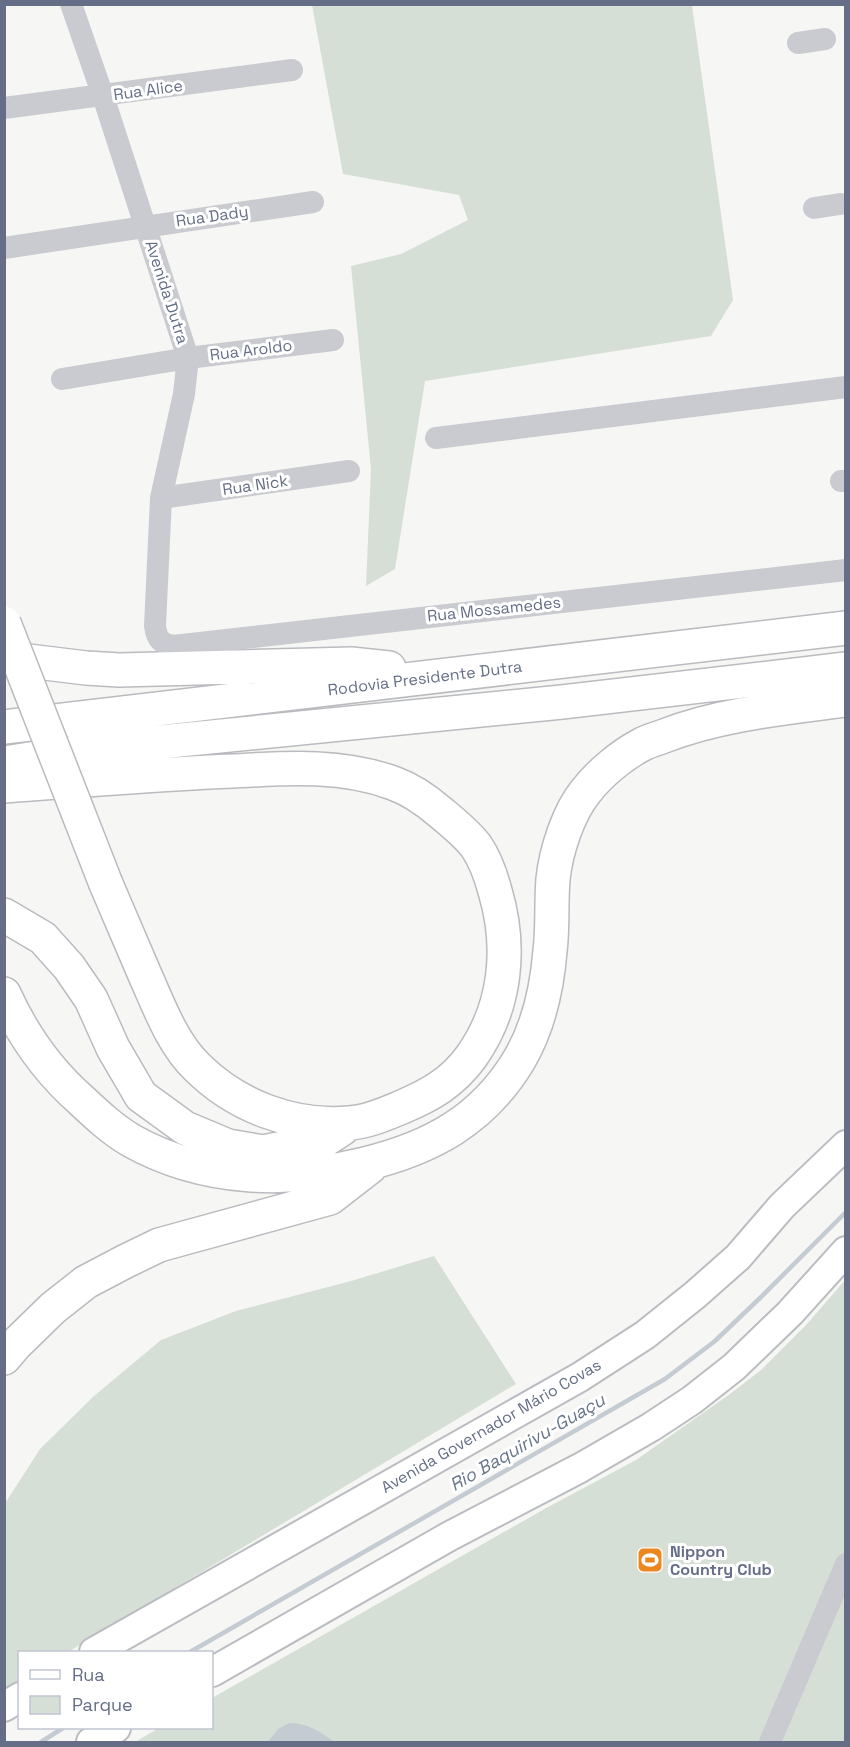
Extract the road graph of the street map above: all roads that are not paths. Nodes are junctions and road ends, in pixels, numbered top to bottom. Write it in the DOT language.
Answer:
graph roads {
  1 [pos="71,4"];
  2 [pos="825,39"];
  3 [pos="798,43"];
  4 [pos="292,70"];
  5 [pos="103,96"];
  6 [pos="4,108"];
  7 [pos="313,202"];
  8 [pos="840,204"];
  9 [pos="814,208"];
  10 [pos="146,226"];
  11 [pos="4,248"];
  12 [pos="333,340"];
  13 [pos="188,358"];
  14 [pos="62,379"];
  15 [pos="846,387"];
  16 [pos="436,438"];
  17 [pos="350,471"];
  18 [pos="161,498"];
  19 [pos="846,570"];
  20 [pos="4,622"];
  21 [pos="155,626"];
  22 [pos="846,628"];
  23 [pos="4,658"];
  24 [pos="846,669"];
  25 [pos="460,675"];
  26 [pos="846,700"];
  27 [pos="4,727"];
  28 [pos="4,763"];
  29 [pos="4,786"];
  30 [pos="4,915"];
  31 [pos="8,1003"];
  32 [pos="351,1123"];
  33 [pos="846,1145"];
  34 [pos="377,1161"];
  35 [pos="846,1251"];
  36 [pos="4,1358"];
  37 [pos="846,1564"];
  38 [pos="98,1651"];
  39 [pos="213,1671"];
  40 [pos="18,1698"];
  41 [pos="4,1707"];
  42 [pos="114,1729"];
  43 [pos="91,1743"];
  44 [pos="770,1743"];
  1 -- 5 [label="street, Avenida Dutra"];
  2 -- 3 [label="street"];
  4 -- 5 [label="street, Rua Alice"];
  5 -- 6 [label="street, Rua Alice"];
  5 -- 10 [label="street, Avenida Dutra"];
  7 -- 10 [label="street, Rua Dady"];
  8 -- 9 [label="street"];
  10 -- 11 [label="street, Rua Dady"];
  10 -- 13 [label="street, Avenida Dutra"];
  12 -- 13 [label="street, Rua Aroldo"];
  13 -- 14 [label="street, Rua Aroldo"];
  13 -- 18 [label="street, Avenida Dutra"];
  15 -- 16 [label="street"];
  17 -- 18 [label="street, Rua Nick"];
  18 -- 21 [label="street, Avenida Dutra"];
  19 -- 21 [label="street, Rua Mossamedes"];
  20 -- 32 [label="highway, bridge"];
  22 -- 25 [label="highway, Rodovia Presidente Dutra"];
  23 -- 25 [label="highway"];
  24 -- 28 [label="highway"];
  25 -- 27 [label="highway, Rodovia Presidente Dutra"];
  26 -- 34 [label="highway"];
  29 -- 32 [label="highway"];
  30 -- 32 [label="highway"];
  31 -- 34 [label="highway"];
  33 -- 38 [label="main road, Avenida Governador Mário Covas"];
  34 -- 36 [label="highway"];
  35 -- 39 [label="main road"];
  37 -- 44 [label="street"];
  40 -- 41 [label="main road"];
  42 -- 43 [label="main road"];
}
